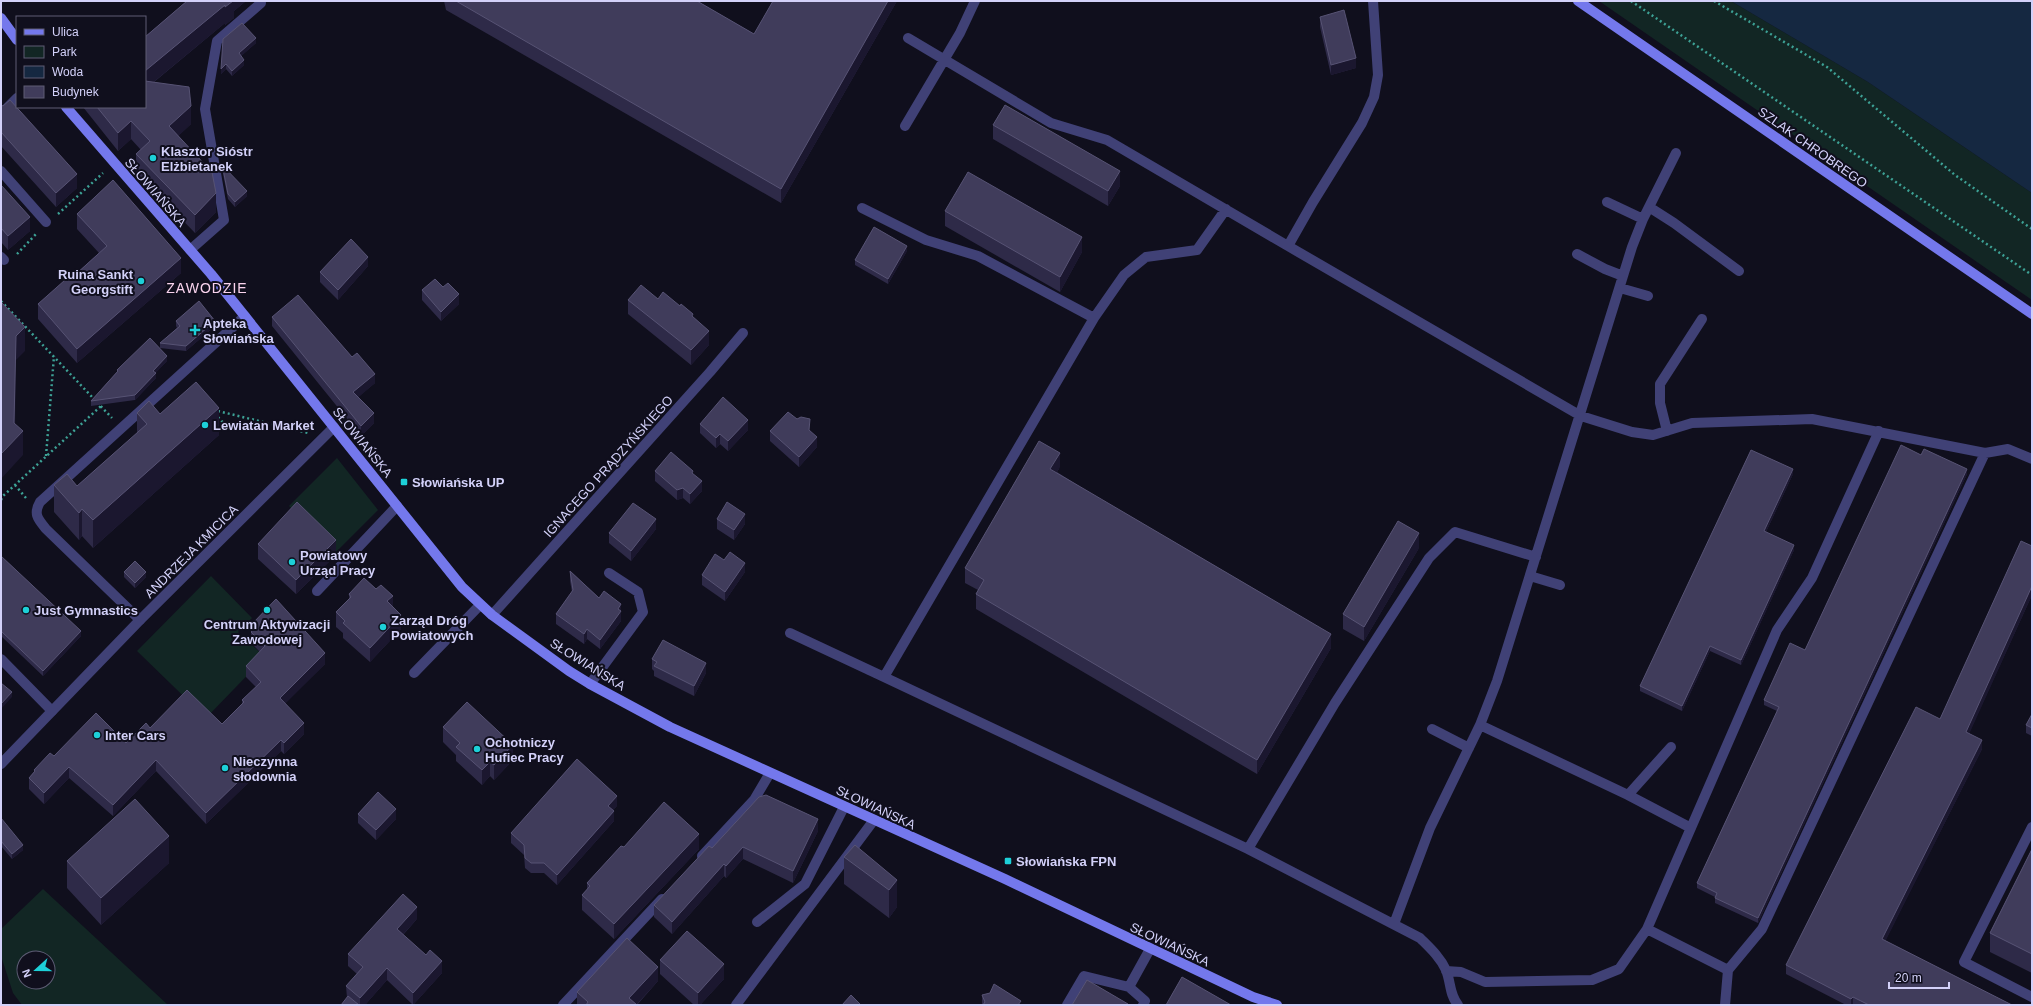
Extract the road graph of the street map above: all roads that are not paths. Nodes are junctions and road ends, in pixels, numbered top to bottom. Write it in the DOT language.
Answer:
graph roads {
  1 [pos="975,1"];
  2 [pos="1373,1"];
  3 [pos="1578,1"];
  4 [pos="261,3"];
  5 [pos="1,18"];
  6 [pos="908,38"];
  7 [pos="16,39"];
  8 [pos="945,60"];
  9 [pos="16,99"];
  10 [pos="67,108"];
  11 [pos="1,114"];
  12 [pos="905,126"];
  13 [pos="1676,153"];
  14 [pos="1,171"];
  15 [pos="1607,202"];
  16 [pos="1649,207"];
  17 [pos="862,208"];
  18 [pos="1226,209"];
  19 [pos="1643,219"];
  20 [pos="46,222"];
  21 [pos="1288,246"];
  22 [pos="190,250"];
  23 [pos="1577,254"];
  24 [pos="1739,271"];
  25 [pos="1623,276"];
  26 [pos="1620,288"];
  27 [pos="1648,296"];
  28 [pos="2032,314"];
  29 [pos="245,316"];
  30 [pos="1094,318"];
  31 [pos="1702,319"];
  32 [pos="743,333"];
  33 [pos="1581,416"];
  34 [pos="334,427"];
  35 [pos="1667,430"];
  36 [pos="1880,431"];
  37 [pos="1985,453"];
  38 [pos="2032,459"];
  39 [pos="397,506"];
  40 [pos="1536,557"];
  41 [pos="609,573"];
  42 [pos="1530,576"];
  43 [pos="1560,585"];
  44 [pos="317,591"];
  45 [pos="480,605"];
  46 [pos="492,616"];
  47 [pos="140,620"];
  48 [pos="790,633"];
  49 [pos="1,659"];
  50 [pos="414,673"];
  51 [pos="884,677"];
  52 [pos="590,684"];
  53 [pos="52,710"];
  54 [pos="1480,725"];
  55 [pos="1432,729"];
  56 [pos="1671,747"];
  57 [pos="1469,748"];
  58 [pos="1,764"];
  59 [pos="770,773"];
  60 [pos="1628,795"];
  61 [pos="844,807"];
  62 [pos="874,820"];
  63 [pos="2032,827"];
  64 [pos="1691,828"];
  65 [pos="1248,849"];
  66 [pos="696,863"];
  67 [pos="669,891"];
  68 [pos="757,922"];
  69 [pos="1394,924"];
  70 [pos="1647,929"];
  71 [pos="1150,949"];
  72 [pos="1728,970"];
  73 [pos="1446,971"];
  74 [pos="1129,987"];
  75 [pos="2032,997"];
  76 [pos="563,1005"];
  77 [pos="736,1005"];
  78 [pos="1067,1005"];
  79 [pos="1143,1005"];
  80 [pos="1276,1005"];
  81 [pos="1458,1005"];
  82 [pos="1725,1005"];
  1 -- 8 [label="street"];
  2 -- 21 [label="street"];
  3 -- 28 [label="street, SZLAK CHROBREGO"];
  4 -- 22 [label="street"];
  5 -- 7 [label="street"];
  6 -- 8 [label="street"];
  8 -- 12 [label="street"];
  8 -- 18 [label="street"];
  9 -- 11 [label="street"];
  10 -- 22 [label="street, SŁOWIAŃSKA"];
  13 -- 16 [label="street"];
  14 -- 20 [label="street"];
  15 -- 19 [label="street"];
  16 -- 19 [label="street"];
  16 -- 24 [label="street"];
  17 -- 30 [label="street"];
  18 -- 21 [label="street"];
  18 -- 30 [label="street"];
  19 -- 25 [label="street"];
  21 -- 33 [label="street"];
  22 -- 29 [label="street, SŁOWIAŃSKA"];
  23 -- 25 [label="street"];
  25 -- 26 [label="street"];
  26 -- 27 [label="street"];
  26 -- 33 [label="street"];
  29 -- 34 [label="street, SŁOWIAŃSKA"];
  29 -- 47 [label="street"];
  30 -- 51 [label="street"];
  31 -- 35 [label="street"];
  32 -- 46 [label="street, IGNACEGO PRĄDZYŃSKIEGO"];
  33 -- 35 [label="street"];
  33 -- 40 [label="street"];
  34 -- 39 [label="street, SŁOWIAŃSKA"];
  34 -- 47 [label="street, ANDRZEJA KMICICA"];
  35 -- 36 [label="street"];
  36 -- 37 [label="street"];
  36 -- 64 [label="street"];
  37 -- 38 [label="street"];
  37 -- 72 [label="street"];
  39 -- 44 [label="street"];
  39 -- 45 [label="street, SŁOWIAŃSKA"];
  40 -- 42 [label="street"];
  40 -- 65 [label="street"];
  41 -- 52 [label="street"];
  42 -- 43 [label="street"];
  42 -- 54 [label="street"];
  45 -- 46 [label="street, SŁOWIAŃSKA"];
  45 -- 50 [label="street"];
  46 -- 52 [label="street, SŁOWIAŃSKA"];
  47 -- 53 [label="street, ANDRZEJA KMICICA"];
  48 -- 51 [label="street"];
  49 -- 53 [label="street"];
  51 -- 65 [label="street"];
  52 -- 59 [label="street, SŁOWIAŃSKA"];
  53 -- 58 [label="street, ANDRZEJA KMICICA"];
  54 -- 57 [label="street"];
  54 -- 60 [label="street"];
  55 -- 57 [label="street"];
  56 -- 60 [label="street"];
  57 -- 69 [label="street"];
  59 -- 61 [label="street, SŁOWIAŃSKA"];
  59 -- 66 [label="street"];
  60 -- 64 [label="street"];
  61 -- 62 [label="street, SŁOWIAŃSKA"];
  61 -- 68 [label="street"];
  62 -- 71 [label="street, SŁOWIAŃSKA"];
  62 -- 77 [label="street"];
  63 -- 75 [label="street"];
  64 -- 70 [label="street"];
  65 -- 69 [label="street"];
  67 -- 76 [label="street"];
  69 -- 73 [label="street"];
  70 -- 72 [label="street"];
  70 -- 73 [label="street"];
  71 -- 74 [label="street"];
  71 -- 80 [label="street, SŁOWIAŃSKA"];
  72 -- 82 [label="street"];
  73 -- 81 [label="street"];
  74 -- 78 [label="street"];
  74 -- 79 [label="street"];
}
